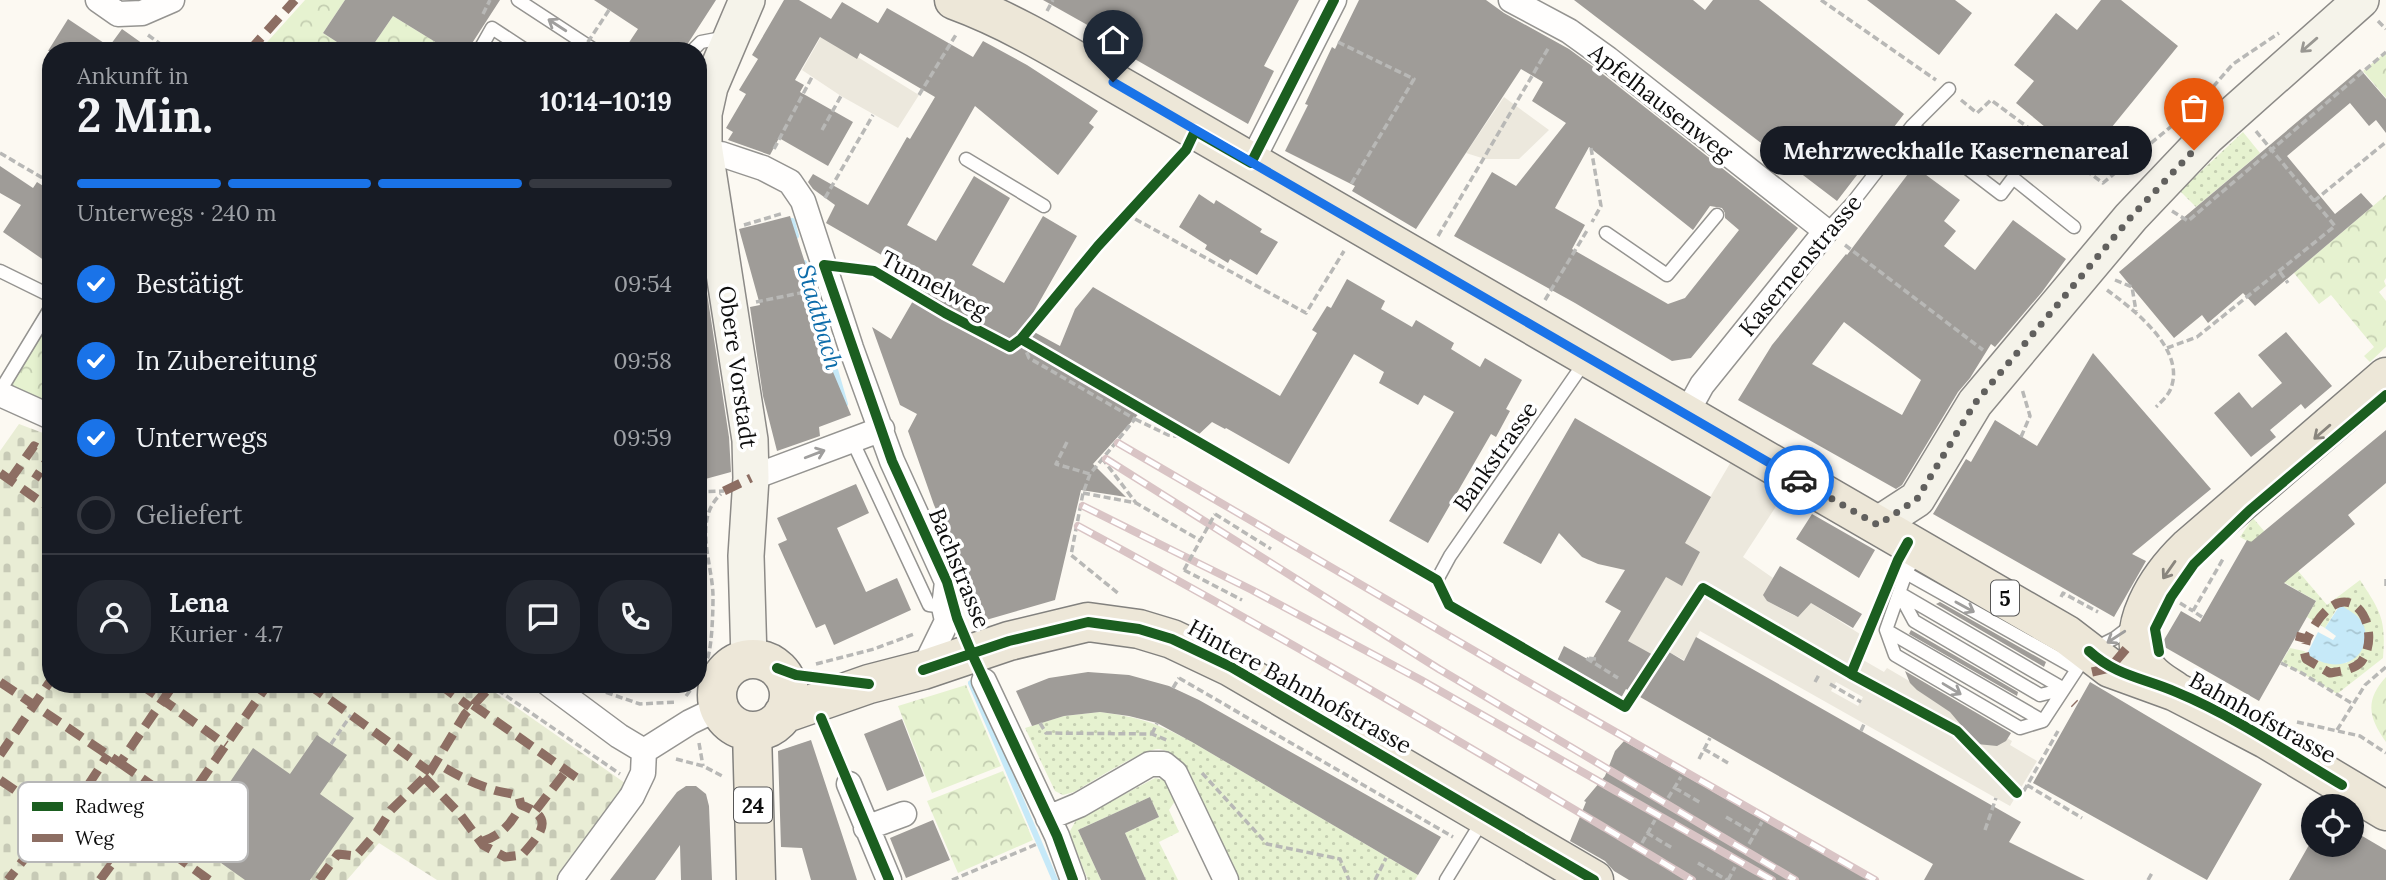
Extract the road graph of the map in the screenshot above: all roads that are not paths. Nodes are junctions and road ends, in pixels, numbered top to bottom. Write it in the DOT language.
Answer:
graph roads {
  1 [pos="97,0"];
  2 [pos="172,0"];
  3 [pos="518,0"];
  4 [pos="747,0"];
  5 [pos="1334,0"];
  6 [pos="1511,0"];
  7 [pos="2361,0"];
  8 [pos="956,16"];
  9 [pos="731,37"];
  10 [pos="484,42"];
  11 [pos="513,42"];
  12 [pos="582,42"];
  13 [pos="701,42"];
  14 [pos="1949,89"];
  15 [pos="707,96"];
  16 [pos="1912,126"];
  17 [pos="721,153"];
  18 [pos="966,159"];
  19 [pos="1251,163"];
  20 [pos="707,166"];
  21 [pos="1044,206"];
  22 [pos="1717,215"];
  23 [pos="2074,227"];
  24 [pos="1826,231"];
  25 [pos="1606,233"];
  26 [pos="0,271"];
  27 [pos="42,292"];
  28 [pos="42,322"];
  29 [pos="1588,357"];
  30 [pos="2386,377"];
  31 [pos="0,392"];
  32 [pos="42,413"];
  33 [pos="1686,414"];
  34 [pos="882,429"];
  35 [pos="852,440"];
  36 [pos="892,461"];
  37 [pos="865,472"];
  38 [pos="737,484"];
  39 [pos="1878,525"];
  40 [pos="1912,561"];
  41 [pos="1437,580"];
  42 [pos="1899,593"];
  43 [pos="944,607"];
  44 [pos="2140,618"];
  45 [pos="2082,660"];
  46 [pos="763,664"];
  47 [pos="923,670"];
  48 [pos="984,681"];
  49 [pos="869,684"];
  50 [pos="2064,689"];
  51 [pos="2176,692"];
  52 [pos="561,693"];
  53 [pos="707,696"];
  54 [pos="768,722"];
  55 [pos="644,751"];
  56 [pos="849,784"];
  57 [pos="2386,811"];
  58 [pos="904,814"];
  59 [pos="1486,815"];
  60 [pos="1048,818"];
  61 [pos="866,828"];
  62 [pos="570,880"];
  63 [pos="756,880"];
  64 [pos="889,880"];
  65 [pos="1073,880"];
  66 [pos="1226,880"];
  67 [pos="1446,880"];
  68 [pos="1594,880"];
  1 -- 2 [label="street"];
  12 -- 3 [label="lane, one-way"];
  4 -- 9 [label="main road, Obere Vorstadt"];
  5 -- 19 [label="street"];
  6 -- 24 [label="street, Apfelhausenweg"];
  7 -- 39 [label="main road, one-way"];
  8 -- 19 [label="main road, Bahnhofstrasse / 5"];
  9 -- 13 [label="lane"];
  9 -- 15 [label="main road, Obere Vorstadt"];
  10 -- 11 [label="lane"];
  14 -- 16 [label="lane, Kasernenstrasse"];
  16 -- 23 [label="lane"];
  16 -- 24 [label="lane, Kasernenstrasse"];
  17 -- 34 [label="street, Bachstrasse"];
  18 -- 21 [label="lane"];
  19 -- 29 [label="main road, Bahnhofstrasse / 5"];
  20 -- 38 [label="main road, Obere Vorstadt"];
  22 -- 25 [label="lane"];
  24 -- 33 [label="street, Kasernenstrasse"];
  26 -- 27 [label="lane"];
  28 -- 31 [label="lane"];
  29 -- 33 [label="main road, Bahnhofstrasse / 5"];
  29 -- 41 [label="lane, Bankstrasse"];
  30 -- 44 [label="main road, one-way"];
  31 -- 32 [label="street"];
  33 -- 39 [label="main road, Bahnhofstrasse / 5"];
  34 -- 35 [label="street"];
  34 -- 36 [label="street, Bachstrasse"];
  35 -- 37 [label="lane"];
  38 -- 35 [label="street, one-way"];
  36 -- 37 [label="lane"];
  36 -- 43 [label="street, Bachstrasse"];
  37 -- 43 [label="lane"];
  38 -- 46 [label="main road, Obere Vorstadt"];
  39 -- 40 [label="main road, Bahnhofstrasse / 5"];
  40 -- 42 [label="lane"];
  40 -- 45 [label="main road, Bahnhofstrasse / 5"];
  42 -- 50 [label="lane"];
  42 -- 50 [label="lane"];
  43 -- 47 [label="street, Bachstrasse"];
  44 -- 45 [label="lane, one-way"];
  44 -- 51 [label="main road"];
  45 -- 50 [label="lane"];
  45 -- 51 [label="main road, Bahnhofstrasse / 5"];
  46 -- 49 [label="main road"];
  46 -- 53 [label="main road"];
  46 -- 54 [label="main road"];
  47 -- 49 [label="main road, Hintere Bahnhofstrasse"];
  47 -- 59 [label="main road, Hintere Bahnhofstrasse"];
  48 -- 60 [label="street"];
  49 -- 54 [label="main road, Hintere Bahnhofstrasse"];
  51 -- 57 [label="main road, Bahnhofstrasse / 5"];
  52 -- 55 [label="street"];
  53 -- 54 [label="main road"];
  53 -- 55 [label="street"];
  54 -- 63 [label="main road, 24"];
  55 -- 62 [label="street"];
  56 -- 61 [label="street"];
  58 -- 61 [label="street"];
  59 -- 67 [label="lane"];
  59 -- 68 [label="main road, Hintere Bahnhofstrasse"];
  60 -- 65 [label="street"];
  60 -- 66 [label="street"];
  61 -- 64 [label="street"];
}
